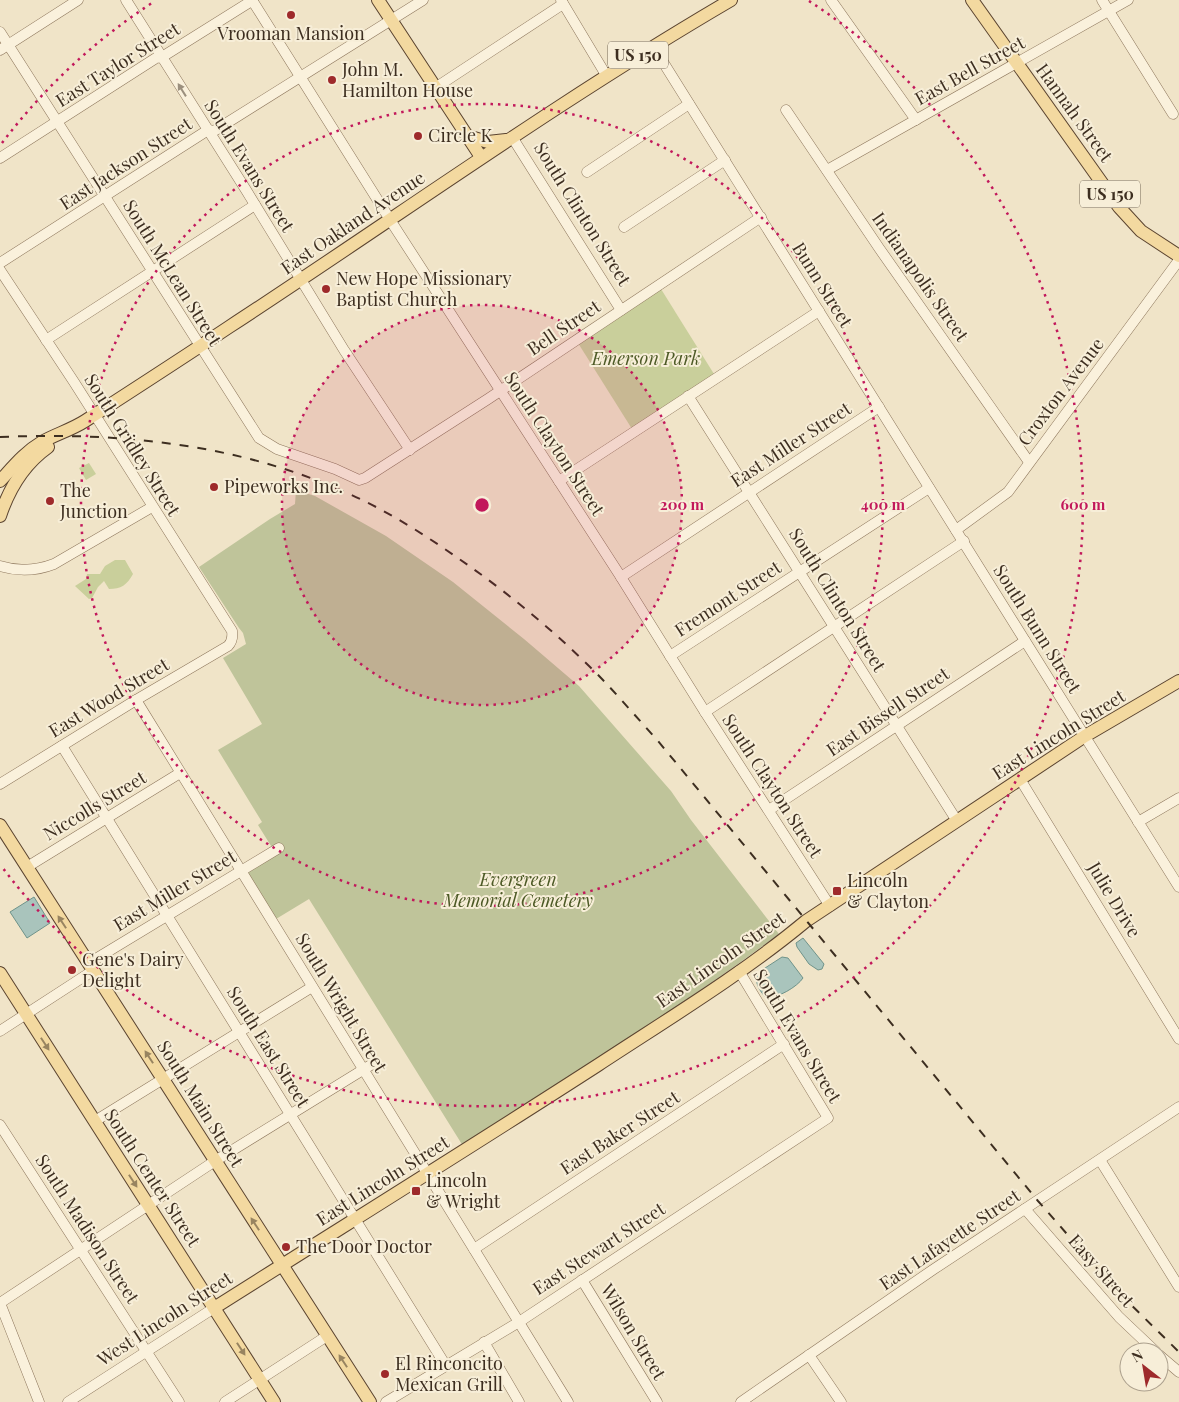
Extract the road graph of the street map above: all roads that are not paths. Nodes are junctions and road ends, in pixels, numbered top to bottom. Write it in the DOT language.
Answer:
graph roads {
  1 [pos="78,0"];
  2 [pos="126,0"];
  3 [pos="252,0"];
  4 [pos="378,0"];
  5 [pos="423,0"];
  6 [pos="731,0"];
  7 [pos="831,0"];
  8 [pos="972,0"];
  9 [pos="1102,0"];
  10 [pos="1128,0"];
  11 [pos="562,2"];
  12 [pos="1109,11"];
  13 [pos="391,20"];
  14 [pos="0,32"];
  15 [pos="653,46"];
  16 [pos="4,47"];
  17 [pos="162,56"];
  18 [pos="1016,63"];
  19 [pos="606,75"];
  20 [pos="301,78"];
  21 [pos="435,88"];
  22 [pos="689,104"];
  23 [pos="786,110"];
  24 [pos="1173,114"];
  25 [pos="916,120"];
  26 [pos="58,122"];
  27 [pos="208,130"];
  28 [pos="467,136"];
  29 [pos="511,138"];
  30 [pos="481,157"];
  31 [pos="0,158"];
  32 [pos="725,160"];
  33 [pos="827,170"];
  34 [pos="587,172"];
  35 [pos="105,196"];
  36 [pos="255,205"];
  37 [pos="761,217"];
  38 [pos="390,220"];
  39 [pos="624,227"];
  40 [pos="1179,256"];
  41 [pos="1179,260"];
  42 [pos="0,264"];
  43 [pos="0,270"];
  44 [pos="153,271"];
  45 [pos="301,280"];
  46 [pos="621,310"];
  47 [pos="819,311"];
  48 [pos="46,340"];
  49 [pos="200,347"];
  50 [pos="501,390"];
  51 [pos="688,396"];
  52 [pos="879,407"];
  53 [pos="94,415"];
  54 [pos="74,428"];
  55 [pos="410,450"];
  56 [pos="1029,462"];
  57 [pos="359,480"];
  58 [pos="0,481"];
  59 [pos="559,481"];
  60 [pos="929,488"];
  61 [pos="749,493"];
  62 [pos="152,507"];
  63 [pos="0,516"];
  64 [pos="956,530"];
  65 [pos="964,541"];
  66 [pos="0,566"];
  67 [pos="799,574"];
  68 [pos="620,577"];
  69 [pos="833,627"];
  70 [pos="233,639"];
  71 [pos="1025,641"];
  72 [pos="670,656"];
  73 [pos="1179,681"];
  74 [pos="136,700"];
  75 [pos="705,712"];
  76 [pos="896,726"];
  77 [pos="1085,736"];
  78 [pos="62,746"];
  79 [pos="180,773"];
  80 [pos="1020,779"];
  81 [pos="0,784"];
  82 [pos="1179,798"];
  83 [pos="769,810"];
  84 [pos="107,818"];
  85 [pos="957,821"];
  86 [pos="1138,822"];
  87 [pos="0,826"];
  88 [pos="279,848"];
  89 [pos="27,867"];
  90 [pos="240,871"];
  91 [pos="1179,887"];
  92 [pos="830,906"];
  93 [pos="167,915"];
  94 [pos="91,966"];
  95 [pos="739,971"];
  96 [pos="0,974"];
  97 [pos="312,987"];
  98 [pos="26,1014"];
  99 [pos="0,1031"];
  100 [pos="239,1032"];
  101 [pos="1179,1038"];
  102 [pos="784,1044"];
  103 [pos="374,1063"];
  104 [pos="363,1070"];
  105 [pos="163,1078"];
  106 [pos="1179,1107"];
  107 [pos="291,1114"];
  108 [pos="828,1118"];
  109 [pos="95,1121"];
  110 [pos="0,1125"];
  111 [pos="1100,1160"];
  112 [pos="215,1161"];
  113 [pos="427,1175"];
  114 [pos="149,1205"];
  115 [pos="1025,1209"];
  116 [pos="356,1219"];
  117 [pos="474,1248"];
  118 [pos="81,1250"];
  119 [pos="282,1265"];
  120 [pos="582,1280"];
  121 [pos="1179,1287"];
  122 [pos="0,1303"];
  123 [pos="214,1308"];
  124 [pos="519,1322"];
  125 [pos="327,1336"];
  126 [pos="484,1342"];
  127 [pos="1146,1342"];
  128 [pos="147,1352"];
  129 [pos="809,1355"];
  130 [pos="1169,1364"];
  131 [pos="446,1366"];
  132 [pos="1179,1372"];
  133 [pos="260,1379"];
  134 [pos="81,1398"];
  135 [pos="38,1402"];
  136 [pos="68,1402"];
  137 [pos="179,1402"];
  138 [pos="225,1402"];
  139 [pos="274,1402"];
  140 [pos="370,1402"];
  141 [pos="386,1402"];
  142 [pos="519,1402"];
  143 [pos="568,1402"];
  144 [pos="657,1402"];
  145 [pos="741,1402"];
  146 [pos="841,1402"];
  1 -- 16 [label="street"];
  2 -- 17 [label="street, South Evans Street"];
  3 -- 17 [label="street, East Taylor Street"];
  3 -- 20 [label="street, South Clayton Street"];
  4 -- 13 [label="main road"];
  5 -- 13 [label="street, East Jackson Street"];
  6 -- 15 [label="main road, East Oakland Avenue / US 150"];
  7 -- 25 [label="street"];
  8 -- 18 [label="main road, Hannah Street / US 150"];
  9 -- 12 [label="street"];
  10 -- 12 [label="street, East Bell Street"];
  11 -- 19 [label="street"];
  11 -- 21 [label="street"];
  12 -- 18 [label="street, East Bell Street"];
  12 -- 24 [label="street"];
  13 -- 20 [label="street, East Jackson Street"];
  13 -- 21 [label="main road"];
  14 -- 16 [label="street, South McLean Street"];
  15 -- 19 [label="main road, East Oakland Avenue / US 150"];
  15 -- 22 [label="street, Bunn Street"];
  16 -- 26 [label="street, South McLean Street"];
  17 -- 26 [label="street, East Taylor Street"];
  27 -- 17 [label="street, South Evans Street, one-way"];
  18 -- 25 [label="street, East Bell Street"];
  18 -- 40 [label="main road, Hannah Street / US 150"];
  19 -- 29 [label="main road, East Oakland Avenue / US 150"];
  20 -- 27 [label="street, East Jackson Street"];
  20 -- 38 [label="street, South Clayton Street"];
  21 -- 28 [label="main road"];
  22 -- 32 [label="street, Bunn Street"];
  22 -- 34 [label="street"];
  23 -- 33 [label="street, Indianapolis Street"];
  25 -- 33 [label="street, East Bell Street"];
  26 -- 31 [label="street, East Taylor Street"];
  26 -- 35 [label="street, South McLean Street"];
  27 -- 35 [label="street, East Jackson Street"];
  27 -- 36 [label="street, South Evans Street"];
  28 -- 29 [label="main road"];
  28 -- 30 [label="main road"];
  29 -- 30 [label="main road, East Oakland Avenue / US 150"];
  29 -- 46 [label="street, South Clinton Street"];
  30 -- 38 [label="main road, East Oakland Avenue"];
  32 -- 37 [label="street, Bunn Street"];
  32 -- 39 [label="street"];
  33 -- 56 [label="street, Indianapolis Street"];
  35 -- 42 [label="street, East Jackson Street"];
  35 -- 44 [label="street, South McLean Street"];
  36 -- 44 [label="street"];
  36 -- 45 [label="street, South Evans Street"];
  37 -- 46 [label="street, Bell Street"];
  37 -- 47 [label="street, Bunn Street"];
  38 -- 45 [label="main road, East Oakland Avenue"];
  38 -- 50 [label="street, South Clayton Street"];
  41 -- 56 [label="street, Croxton Avenue"];
  43 -- 48 [label="street, South Gridley Street"];
  44 -- 48 [label="street"];
  44 -- 49 [label="street, South McLean Street"];
  45 -- 49 [label="main road, East Oakland Avenue"];
  45 -- 55 [label="street, South Evans Street"];
  46 -- 50 [label="street, Bell Street"];
  47 -- 51 [label="street"];
  47 -- 52 [label="street, Bunn Street"];
  48 -- 53 [label="street, South Gridley Street"];
  49 -- 53 [label="main road, East Oakland Avenue"];
  49 -- 57 [label="street, South McLean Street"];
  50 -- 55 [label="street, Bell Street"];
  50 -- 59 [label="street, South Clayton Street"];
  51 -- 59 [label="street"];
  51 -- 61 [label="street, South Clinton Street"];
  52 -- 60 [label="street, Bunn Street"];
  52 -- 61 [label="street, East Miller Street"];
  53 -- 54 [label="main road, East Oakland Avenue"];
  53 -- 62 [label="street, South Gridley Street"];
  54 -- 58 [label="main road, East Oakland Avenue"];
  54 -- 63 [label="main road"];
  55 -- 57 [label="street, Bell Street"];
  56 -- 64 [label="street, Croxton Avenue"];
  59 -- 68 [label="street, South Clayton Street"];
  60 -- 64 [label="street, Bunn Street"];
  60 -- 67 [label="street, Fremont Street"];
  61 -- 67 [label="street, South Clinton Street"];
  61 -- 68 [label="street, East Miller Street"];
  62 -- 66 [label="street"];
  62 -- 70 [label="street, South Gridley Street"];
  64 -- 65 [label="street, Bunn Street"];
  65 -- 69 [label="street"];
  65 -- 71 [label="street, South Bunn Street"];
  67 -- 69 [label="street, South Clinton Street"];
  67 -- 72 [label="street, Fremont Street"];
  68 -- 72 [label="street, South Clayton Street"];
  69 -- 75 [label="street"];
  69 -- 76 [label="street, South Clinton Street"];
  70 -- 74 [label="street, East Wood Street"];
  71 -- 76 [label="street, East Bissell Street"];
  71 -- 77 [label="street, South Bunn Street"];
  72 -- 75 [label="street, South Clayton Street"];
  73 -- 77 [label="main road, East Lincoln Street"];
  74 -- 78 [label="street, East Wood Street"];
  74 -- 79 [label="street, South Wright Street"];
  75 -- 83 [label="street, South Clayton Street"];
  76 -- 83 [label="street, East Bissell Street"];
  76 -- 85 [label="street, South Clinton Street"];
  77 -- 80 [label="main road, East Lincoln Street"];
  77 -- 86 [label="street, South Bunn Street"];
  78 -- 81 [label="street, East Wood Street"];
  78 -- 84 [label="street, South East Street"];
  79 -- 84 [label="street, Niccolls Street"];
  79 -- 90 [label="street, South Wright Street"];
  80 -- 85 [label="main road, East Lincoln Street"];
  80 -- 101 [label="street, Julie Drive"];
  82 -- 86 [label="street"];
  83 -- 92 [label="street, South Clayton Street"];
  84 -- 89 [label="street, Niccolls Street"];
  84 -- 93 [label="street, South East Street"];
  85 -- 92 [label="main road, East Lincoln Street"];
  86 -- 91 [label="street, South Bunn Street"];
  87 -- 89 [label="main road, South Main Street"];
  88 -- 90 [label="street, East Miller Street"];
  94 -- 89 [label="main road, South Main Street, one-way"];
  90 -- 93 [label="street, East Miller Street"];
  90 -- 97 [label="street, South Wright Street"];
  92 -- 95 [label="main road, East Lincoln Street"];
  93 -- 94 [label="street, East Miller Street"];
  93 -- 100 [label="street, South East Street"];
  94 -- 98 [label="street, East Miller Street"];
  105 -- 94 [label="main road, South Main Street, one-way"];
  95 -- 102 [label="street, South Evans Street"];
  95 -- 113 [label="main road, East Lincoln Street"];
  96 -- 98 [label="main road, South Center Street"];
  97 -- 100 [label="street"];
  97 -- 104 [label="street, South Wright Street"];
  98 -- 99 [label="street, East Miller Street"];
  98 -- 109 [label="main road, South Center Street, one-way"];
  100 -- 105 [label="street"];
  100 -- 107 [label="street, South East Street"];
  102 -- 108 [label="street, South Evans Street"];
  102 -- 117 [label="street, East Baker Street"];
  103 -- 104 [label="street"];
  104 -- 107 [label="street"];
  104 -- 113 [label="street, South Wright Street"];
  105 -- 109 [label="street"];
  105 -- 112 [label="main road, South Main Street"];
  106 -- 111 [label="street, East Lafayette Street"];
  107 -- 112 [label="street"];
  107 -- 116 [label="street, South East Street"];
  108 -- 120 [label="street, East Stewart Street"];
  109 -- 114 [label="main road, South Center Street, one-way"];
  110 -- 118 [label="street, South Madison Street"];
  111 -- 115 [label="street, East Lafayette Street"];
  111 -- 121 [label="street"];
  112 -- 114 [label="street"];
  119 -- 112 [label="main road, South Main Street, one-way"];
  113 -- 116 [label="main road, East Lincoln Street"];
  113 -- 117 [label="street, South Wright Street"];
  114 -- 118 [label="street"];
  114 -- 123 [label="main road, South Center Street"];
  115 -- 127 [label="street, Easy Street"];
  115 -- 129 [label="street, East Lafayette Street"];
  116 -- 119 [label="main road, East Lincoln Street"];
  116 -- 131 [label="street, South East Street"];
  117 -- 124 [label="street, South Wright Street"];
  118 -- 122 [label="street"];
  118 -- 128 [label="street, South Madison Street"];
  119 -- 123 [label="main road, West Lincoln Street"];
  119 -- 125 [label="main road, South Main Street"];
  120 -- 124 [label="street, East Stewart Street"];
  120 -- 144 [label="street, Wilson Street"];
  122 -- 135 [label="street"];
  123 -- 128 [label="street, West Lincoln Street"];
  123 -- 133 [label="main road, South Center Street, one-way"];
  124 -- 126 [label="street, East Stewart Street"];
  124 -- 143 [label="street, South Wright Street"];
  125 -- 133 [label="street"];
  140 -- 125 [label="main road, South Main Street, one-way"];
  126 -- 131 [label="street, East Stewart Street"];
  126 -- 142 [label="street"];
  128 -- 134 [label="street, West Lincoln Street"];
  128 -- 137 [label="street, South Madison Street"];
  129 -- 145 [label="street, East Lafayette Street"];
  129 -- 146 [label="street"];
  130 -- 132 [label="street"];
  131 -- 141 [label="street, East Stewart Street"];
  133 -- 138 [label="street"];
  133 -- 139 [label="main road, South Center Street"];
  134 -- 136 [label="street, West Lincoln Street"];
}
